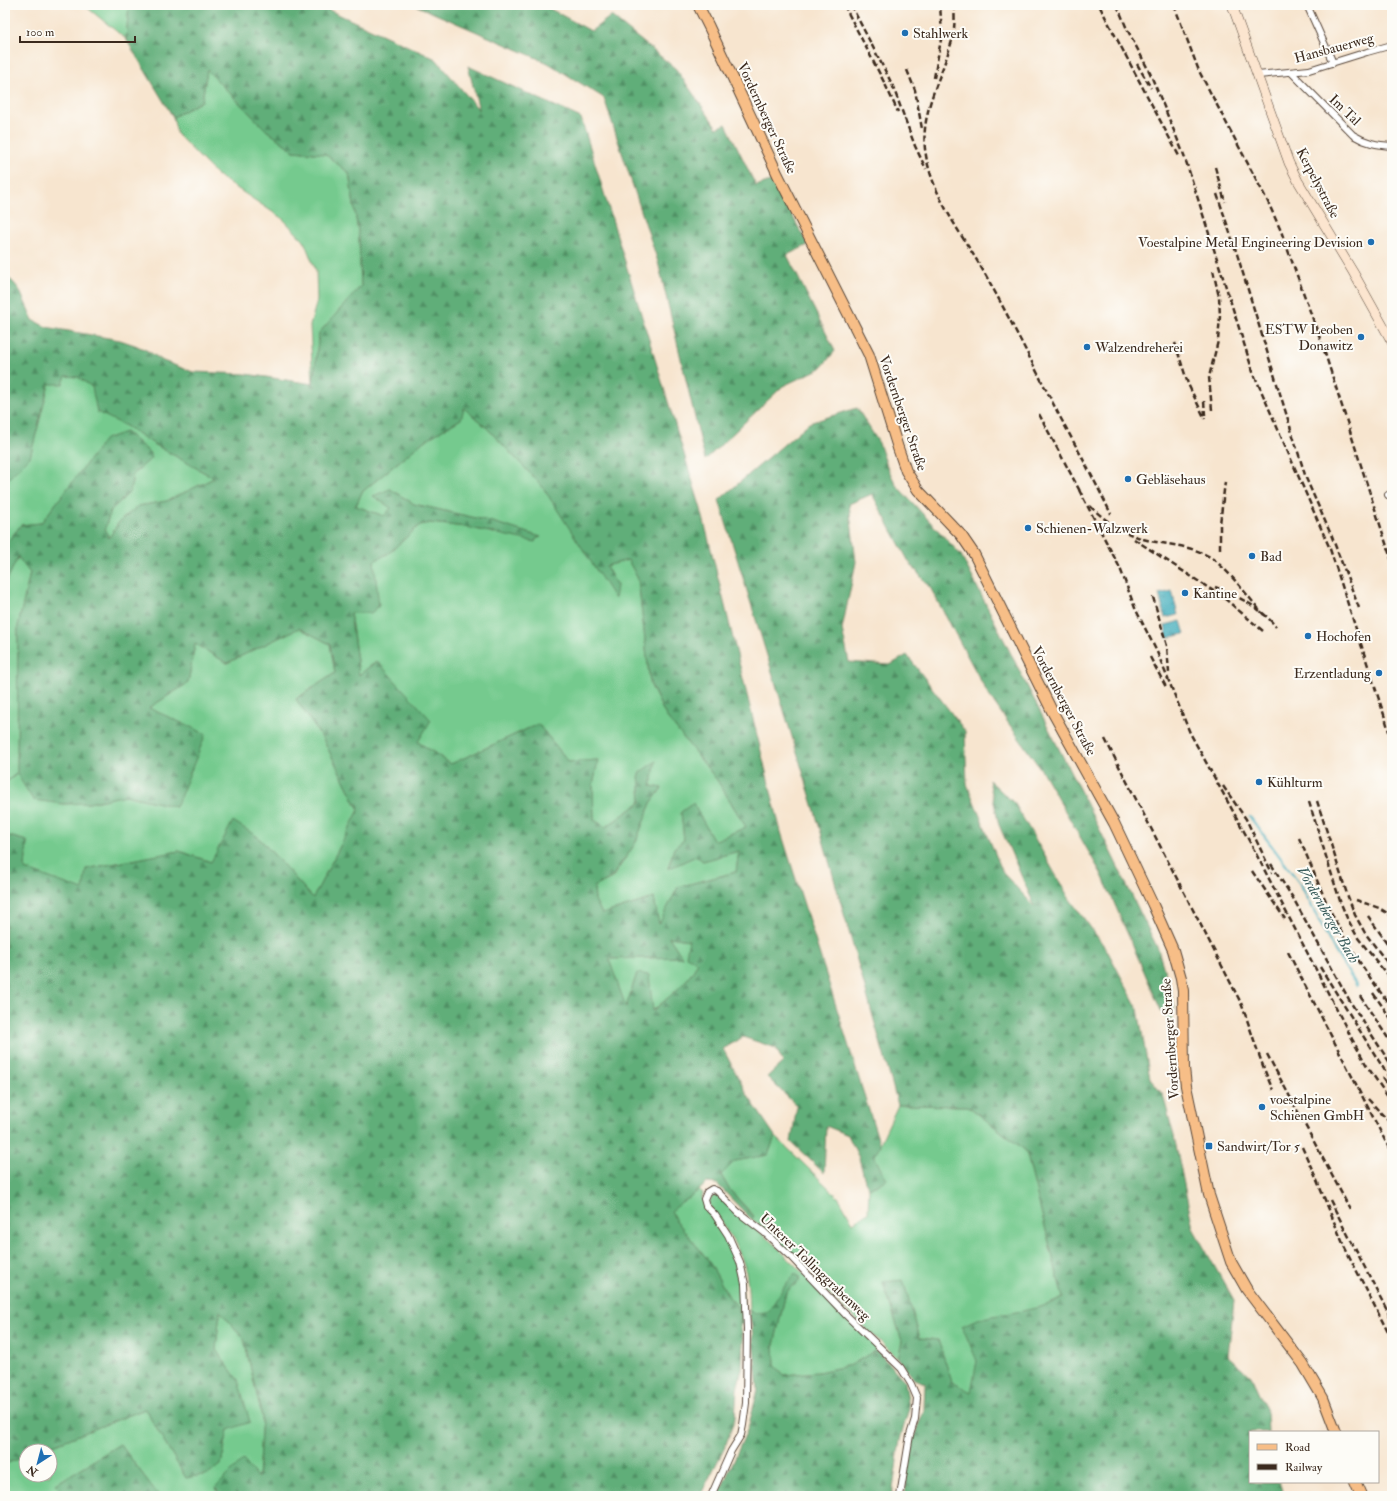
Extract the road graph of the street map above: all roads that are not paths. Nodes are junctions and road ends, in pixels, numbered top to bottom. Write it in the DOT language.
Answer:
graph roads {
  1 [pos="698,5"];
  2 [pos="1232,5"];
  3 [pos="1307,5"];
  4 [pos="1392,45"];
  5 [pos="1333,63"];
  6 [pos="1291,72"];
  7 [pos="1258,76"];
  8 [pos="1392,146"];
  9 [pos="1389,329"];
  10 [pos="1392,342"];
  11 [pos="1336,1431"];
  12 [pos="1355,1483"];
  13 [pos="711,1496"];
  14 [pos="900,1496"];
  15 [pos="1360,1496"];
  1 -- 11 [label="main road, Vordernberger Straße"];
  2 -- 7 [label="main road, Kerpelystraße"];
  3 -- 5 [label="street"];
  4 -- 5 [label="street, Hansbauerweg"];
  5 -- 6 [label="street, Hansbauerweg"];
  6 -- 7 [label="street, Hansbauerweg"];
  6 -- 8 [label="street, Im Tal"];
  7 -- 9 [label="main road, Kerpelystraße"];
  9 -- 10 [label="main road, Kerpelystraße"];
  12 -- 15 [label="main road"];
  13 -- 14 [label="street, Unterer Tollinggrabenweg"];
}
